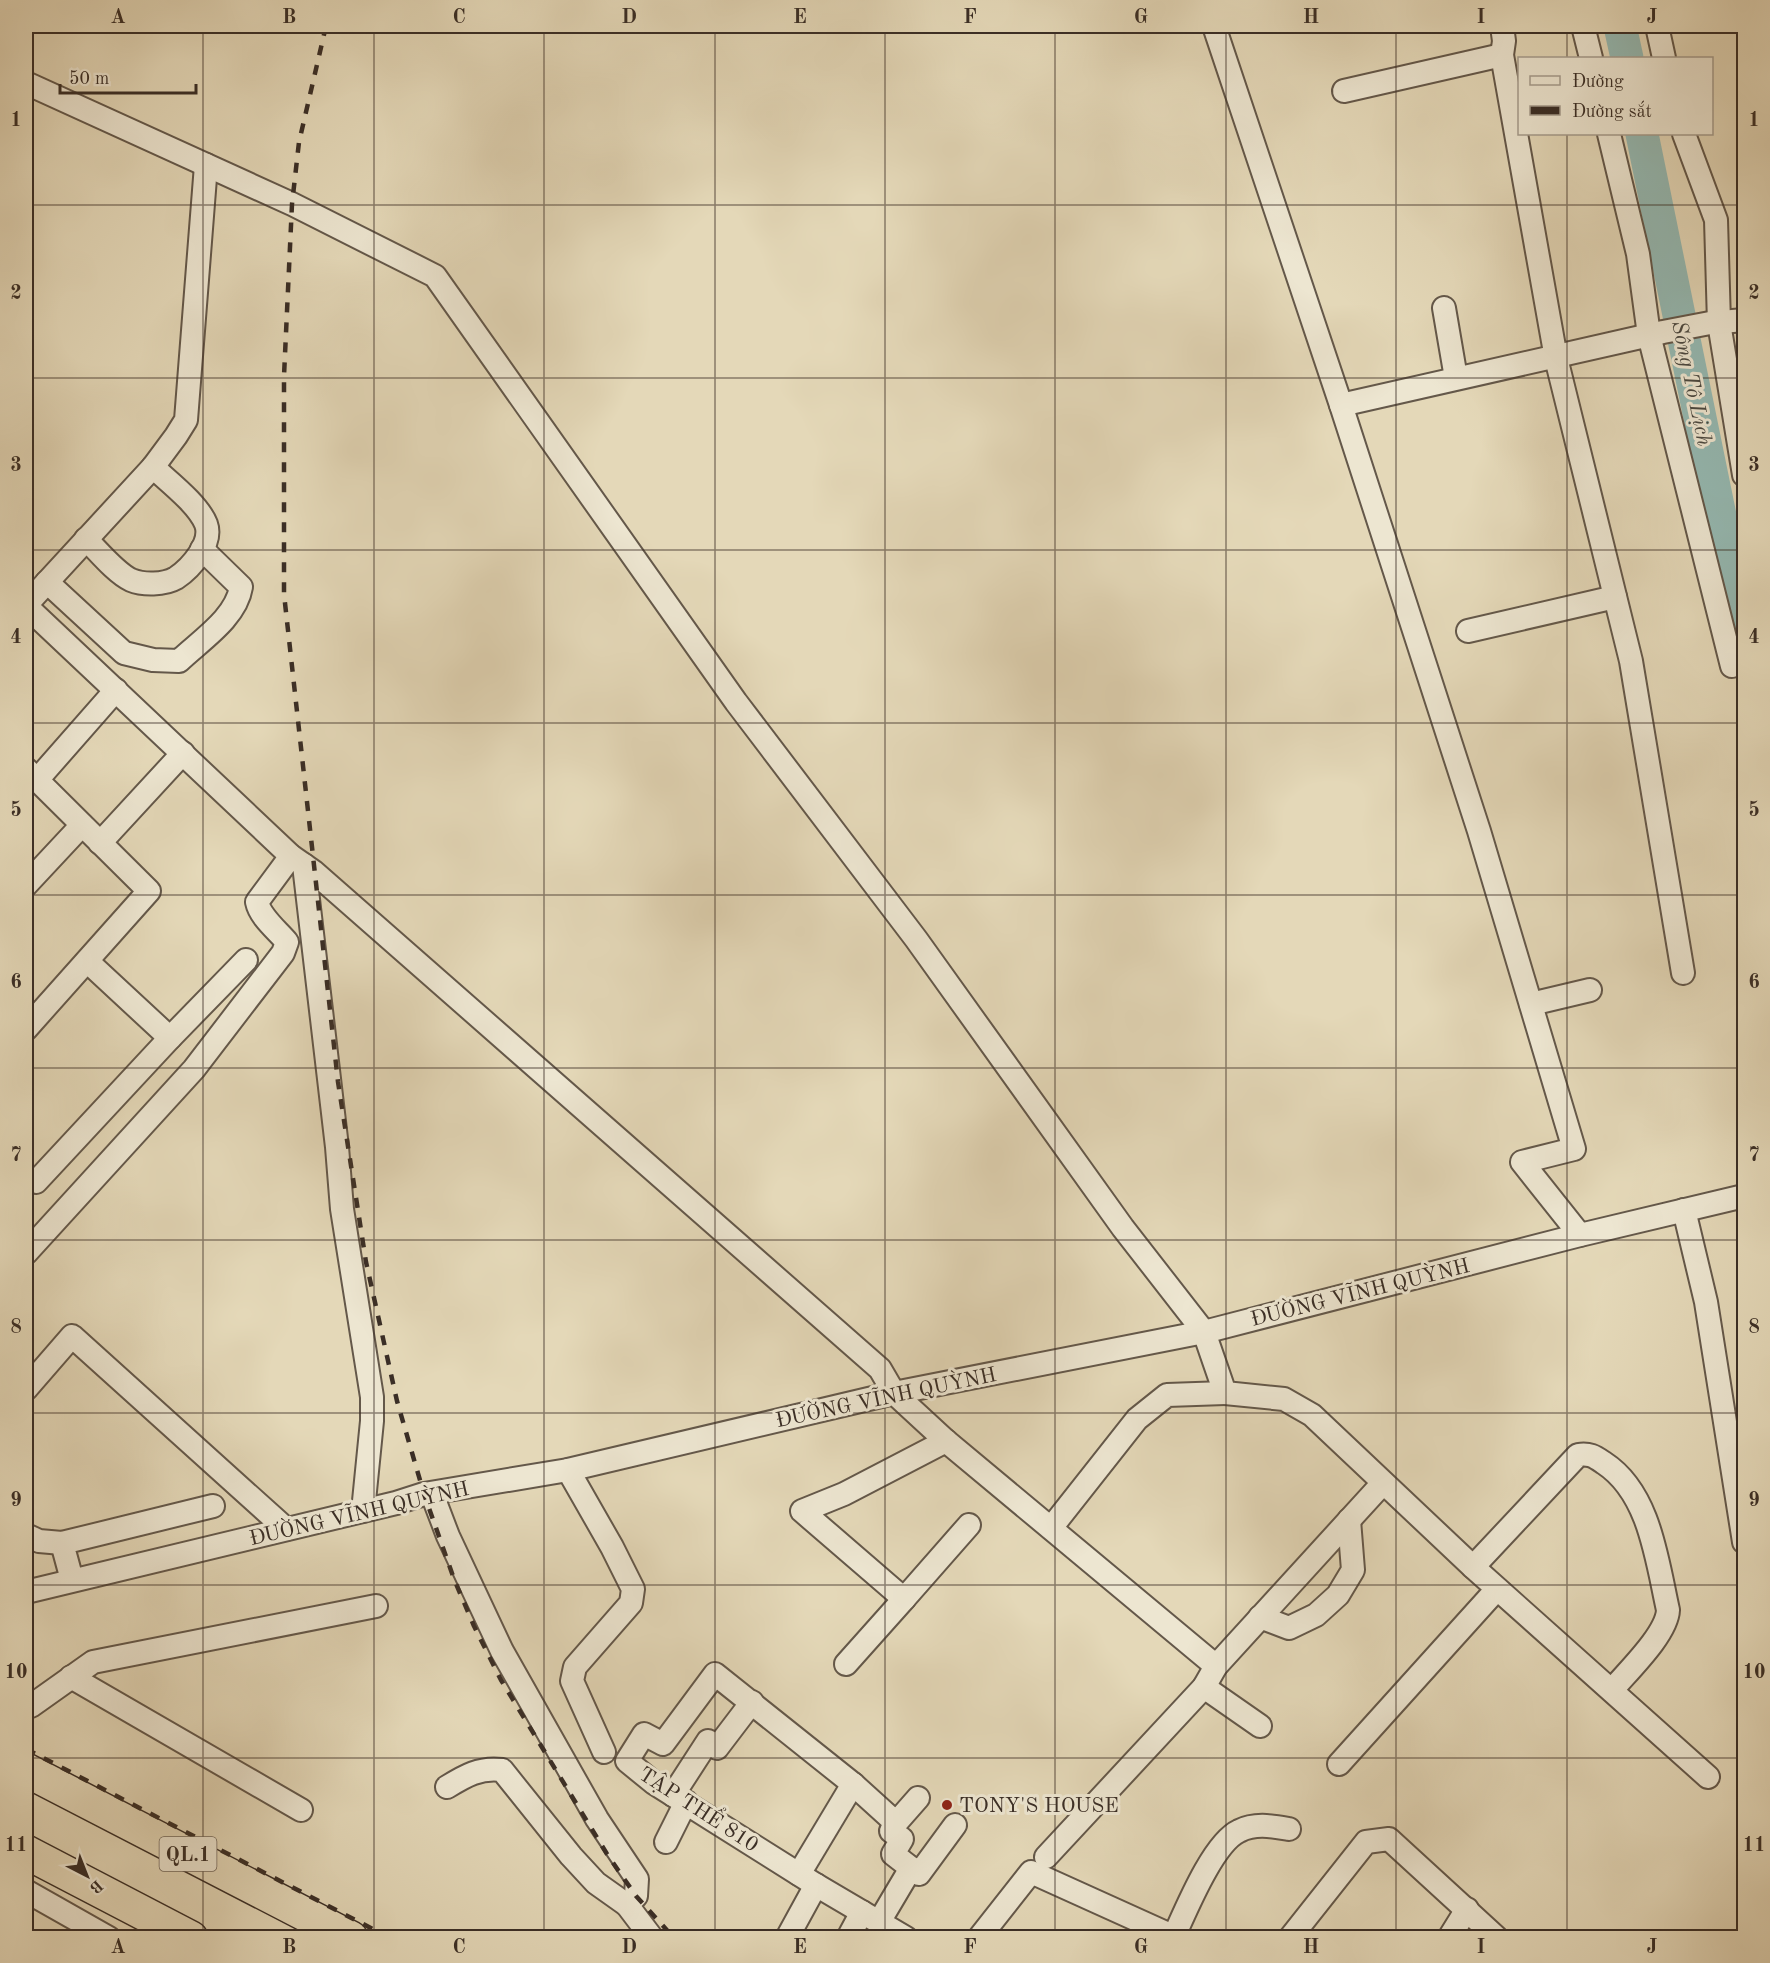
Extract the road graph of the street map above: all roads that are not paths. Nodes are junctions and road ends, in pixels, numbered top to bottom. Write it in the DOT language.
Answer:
graph roads {
  1 [pos="1214,26"];
  2 [pos="1502,26"];
  3 [pos="1583,26"];
  4 [pos="1657,26"];
  5 [pos="1502,55"];
  6 [pos="1591,57"];
  7 [pos="1665,57"];
  8 [pos="26,83"];
  9 [pos="1344,91"];
  10 [pos="1609,135"];
  11 [pos="1684,135"];
  12 [pos="206,165"];
  13 [pos="1444,308"];
  14 [pos="1744,320"];
  15 [pos="1715,323"];
  16 [pos="1656,334"];
  17 [pos="1556,358"];
  18 [pos="1456,378"];
  19 [pos="1341,405"];
  20 [pos="153,467"];
  21 [pos="1744,475"];
  22 [pos="86,539"];
  23 [pos="202,549"];
  24 [pos="47,582"];
  25 [pos="1615,597"];
  26 [pos="26,605"];
  27 [pos="1468,631"];
  28 [pos="1732,666"];
  29 [pos="116,690"];
  30 [pos="183,753"];
  31 [pos="31,775"];
  32 [pos="82,825"];
  33 [pos="100,843"];
  34 [pos="297,860"];
  35 [pos="26,885"];
  36 [pos="246,960"];
  37 [pos="87,961"];
  38 [pos="1683,973"];
  39 [pos="1590,990"];
  40 [pos="1530,1004"];
  41 [pos="26,1029"];
  42 [pos="168,1040"];
  43 [pos="194,1069"];
  44 [pos="31,1178"];
  45 [pos="1744,1196"];
  46 [pos="65,1209"];
  47 [pos="1684,1210"];
  48 [pos="1580,1235"];
  49 [pos="26,1252"];
  50 [pos="1204,1332"];
  51 [pos="26,1389"];
  52 [pos="894,1393"];
  53 [pos="1225,1393"];
  54 [pos="946,1441"];
  55 [pos="568,1470"];
  56 [pos="1383,1483"];
  57 [pos="432,1494"];
  58 [pos="213,1506"];
  59 [pos="363,1511"];
  60 [pos="1349,1520"];
  61 [pos="969,1525"];
  62 [pos="1052,1528"];
  63 [pos="286,1529"];
  64 [pos="26,1535"];
  65 [pos="1744,1542"];
  66 [pos="62,1543"];
  67 [pos="1473,1568"];
  68 [pos="72,1580"];
  69 [pos="1497,1589"];
  70 [pos="26,1592"];
  71 [pos="903,1599"];
  72 [pos="376,1606"];
  73 [pos="1260,1617"];
  74 [pos="846,1664"];
  75 [pos="1216,1666"];
  76 [pos="71,1677"];
  77 [pos="1204,1687"];
  78 [pos="1611,1690"];
  79 [pos="752,1702"];
  80 [pos="26,1704"];
  81 [pos="1260,1726"];
  82 [pos="604,1752"];
  83 [pos="1339,1764"];
  84 [pos="26,1770"];
  85 [pos="1708,1777"];
  86 [pos="853,1784"];
  87 [pos="447,1787"];
  88 [pos="679,1798"];
  89 [pos="918,1798"];
  90 [pos="300,1810"];
  91 [pos="896,1823"];
  92 [pos="955,1825"];
  93 [pos="1288,1829"];
  94 [pos="666,1842"];
  95 [pos="26,1852"];
  96 [pos="1046,1857"];
  97 [pos="911,1868"];
  98 [pos="807,1880"];
  99 [pos="26,1892"];
  100 [pos="627,1905"];
  101 [pos="1467,1909"];
  102 [pos="870,1917"];
  103 [pos="102,1936"];
  104 [pos="905,1937"];
  105 [pos="1175,1937"];
  106 [pos="191,1938"];
  107 [pos="351,1938"];
  108 [pos="652,1938"];
  109 [pos="787,1938"];
  110 [pos="848,1938"];
  111 [pos="979,1938"];
  112 [pos="1290,1938"];
  113 [pos="1449,1938"];
  114 [pos="1497,1938"];
  1 -- 19 [label="street"];
  2 -- 5 [label="street"];
  3 -- 6 [label="street"];
  4 -- 7 [label="street"];
  5 -- 9 [label="street"];
  5 -- 17 [label="street"];
  8 -- 12 [label="street"];
  10 -- 16 [label="street"];
  11 -- 15 [label="street"];
  12 -- 20 [label="street"];
  12 -- 50 [label="street"];
  13 -- 18 [label="street"];
  14 -- 15 [label="street"];
  15 -- 16 [label="street"];
  15 -- 21 [label="street"];
  16 -- 17 [label="street"];
  16 -- 28 [label="street"];
  17 -- 18 [label="street"];
  17 -- 25 [label="street"];
  18 -- 19 [label="street"];
  19 -- 40 [label="street"];
  20 -- 22 [label="street"];
  20 -- 23 [label="street"];
  22 -- 23 [label="street"];
  22 -- 24 [label="street"];
  23 -- 24 [label="street"];
  24 -- 26 [label="street"];
  25 -- 27 [label="street"];
  25 -- 38 [label="street"];
  26 -- 29 [label="street"];
  29 -- 30 [label="street"];
  29 -- 31 [label="street"];
  30 -- 33 [label="street"];
  30 -- 34 [label="street"];
  31 -- 32 [label="street"];
  32 -- 33 [label="street"];
  32 -- 35 [label="street"];
  33 -- 37 [label="street"];
  34 -- 43 [label="street"];
  34 -- 52 [label="street"];
  34 -- 59 [label="street"];
  36 -- 42 [label="street"];
  37 -- 41 [label="street"];
  37 -- 42 [label="street"];
  39 -- 40 [label="street"];
  40 -- 48 [label="street"];
  42 -- 43 [label="street"];
  42 -- 44 [label="street"];
  43 -- 46 [label="street"];
  44 -- 46 [label="street"];
  45 -- 47 [label="street, ĐƯỜNG VĨNH QUỲNH"];
  46 -- 49 [label="street"];
  47 -- 48 [label="street, ĐƯỜNG VĨNH QUỲNH"];
  47 -- 65 [label="street"];
  48 -- 50 [label="street, ĐƯỜNG VĨNH QUỲNH"];
  50 -- 52 [label="street, ĐƯỜNG VĨNH QUỲNH"];
  50 -- 53 [label="street"];
  51 -- 63 [label="street"];
  52 -- 54 [label="street"];
  52 -- 55 [label="street, ĐƯỜNG VĨNH QUỲNH"];
  53 -- 56 [label="street"];
  53 -- 62 [label="street"];
  54 -- 62 [label="street"];
  54 -- 71 [label="street"];
  55 -- 57 [label="street, ĐƯỜNG VĨNH QUỲNH"];
  55 -- 82 [label="street"];
  56 -- 60 [label="street"];
  56 -- 67 [label="street"];
  57 -- 59 [label="street, ĐƯỜNG VĨNH QUỲNH"];
  57 -- 100 [label="street"];
  58 -- 66 [label="street"];
  59 -- 63 [label="street, ĐƯỜNG VĨNH QUỲNH"];
  60 -- 73 [label="street"];
  60 -- 73 [label="street"];
  61 -- 71 [label="street"];
  62 -- 75 [label="street"];
  63 -- 68 [label="street, ĐƯỜNG VĨNH QUỲNH"];
  64 -- 66 [label="street"];
  66 -- 68 [label="street"];
  67 -- 69 [label="street"];
  67 -- 78 [label="street"];
  68 -- 70 [label="street, ĐƯỜNG VĨNH QUỲNH"];
  69 -- 78 [label="street"];
  69 -- 83 [label="street"];
  71 -- 74 [label="street"];
  72 -- 76 [label="street"];
  73 -- 75 [label="street"];
  75 -- 77 [label="street"];
  76 -- 80 [label="street"];
  76 -- 90 [label="street"];
  77 -- 81 [label="street"];
  77 -- 96 [label="street"];
  78 -- 85 [label="street"];
  79 -- 86 [label="street, TẬP THỂ 810"];
  79 -- 88 [label="street"];
  79 -- 88 [label="street, TẬP THỂ 810"];
  84 -- 107 [label="highway, QL.1"];
  86 -- 91 [label="street, TẬP THỂ 810"];
  86 -- 98 [label="street"];
  87 -- 100 [label="street"];
  88 -- 94 [label="street"];
  88 -- 98 [label="street, TẬP THỂ 810"];
  89 -- 91 [label="street"];
  91 -- 97 [label="street"];
  92 -- 97 [label="street"];
  93 -- 105 [label="street"];
  95 -- 106 [label="highway"];
  97 -- 102 [label="street"];
  98 -- 102 [label="street, TẬP THỂ 810"];
  98 -- 109 [label="street"];
  99 -- 103 [label="street"];
  100 -- 108 [label="street"];
  101 -- 112 [label="street"];
  101 -- 113 [label="street"];
  101 -- 114 [label="street"];
  102 -- 104 [label="street, TẬP THỂ 810"];
  102 -- 110 [label="street"];
  105 -- 111 [label="street"];
}
